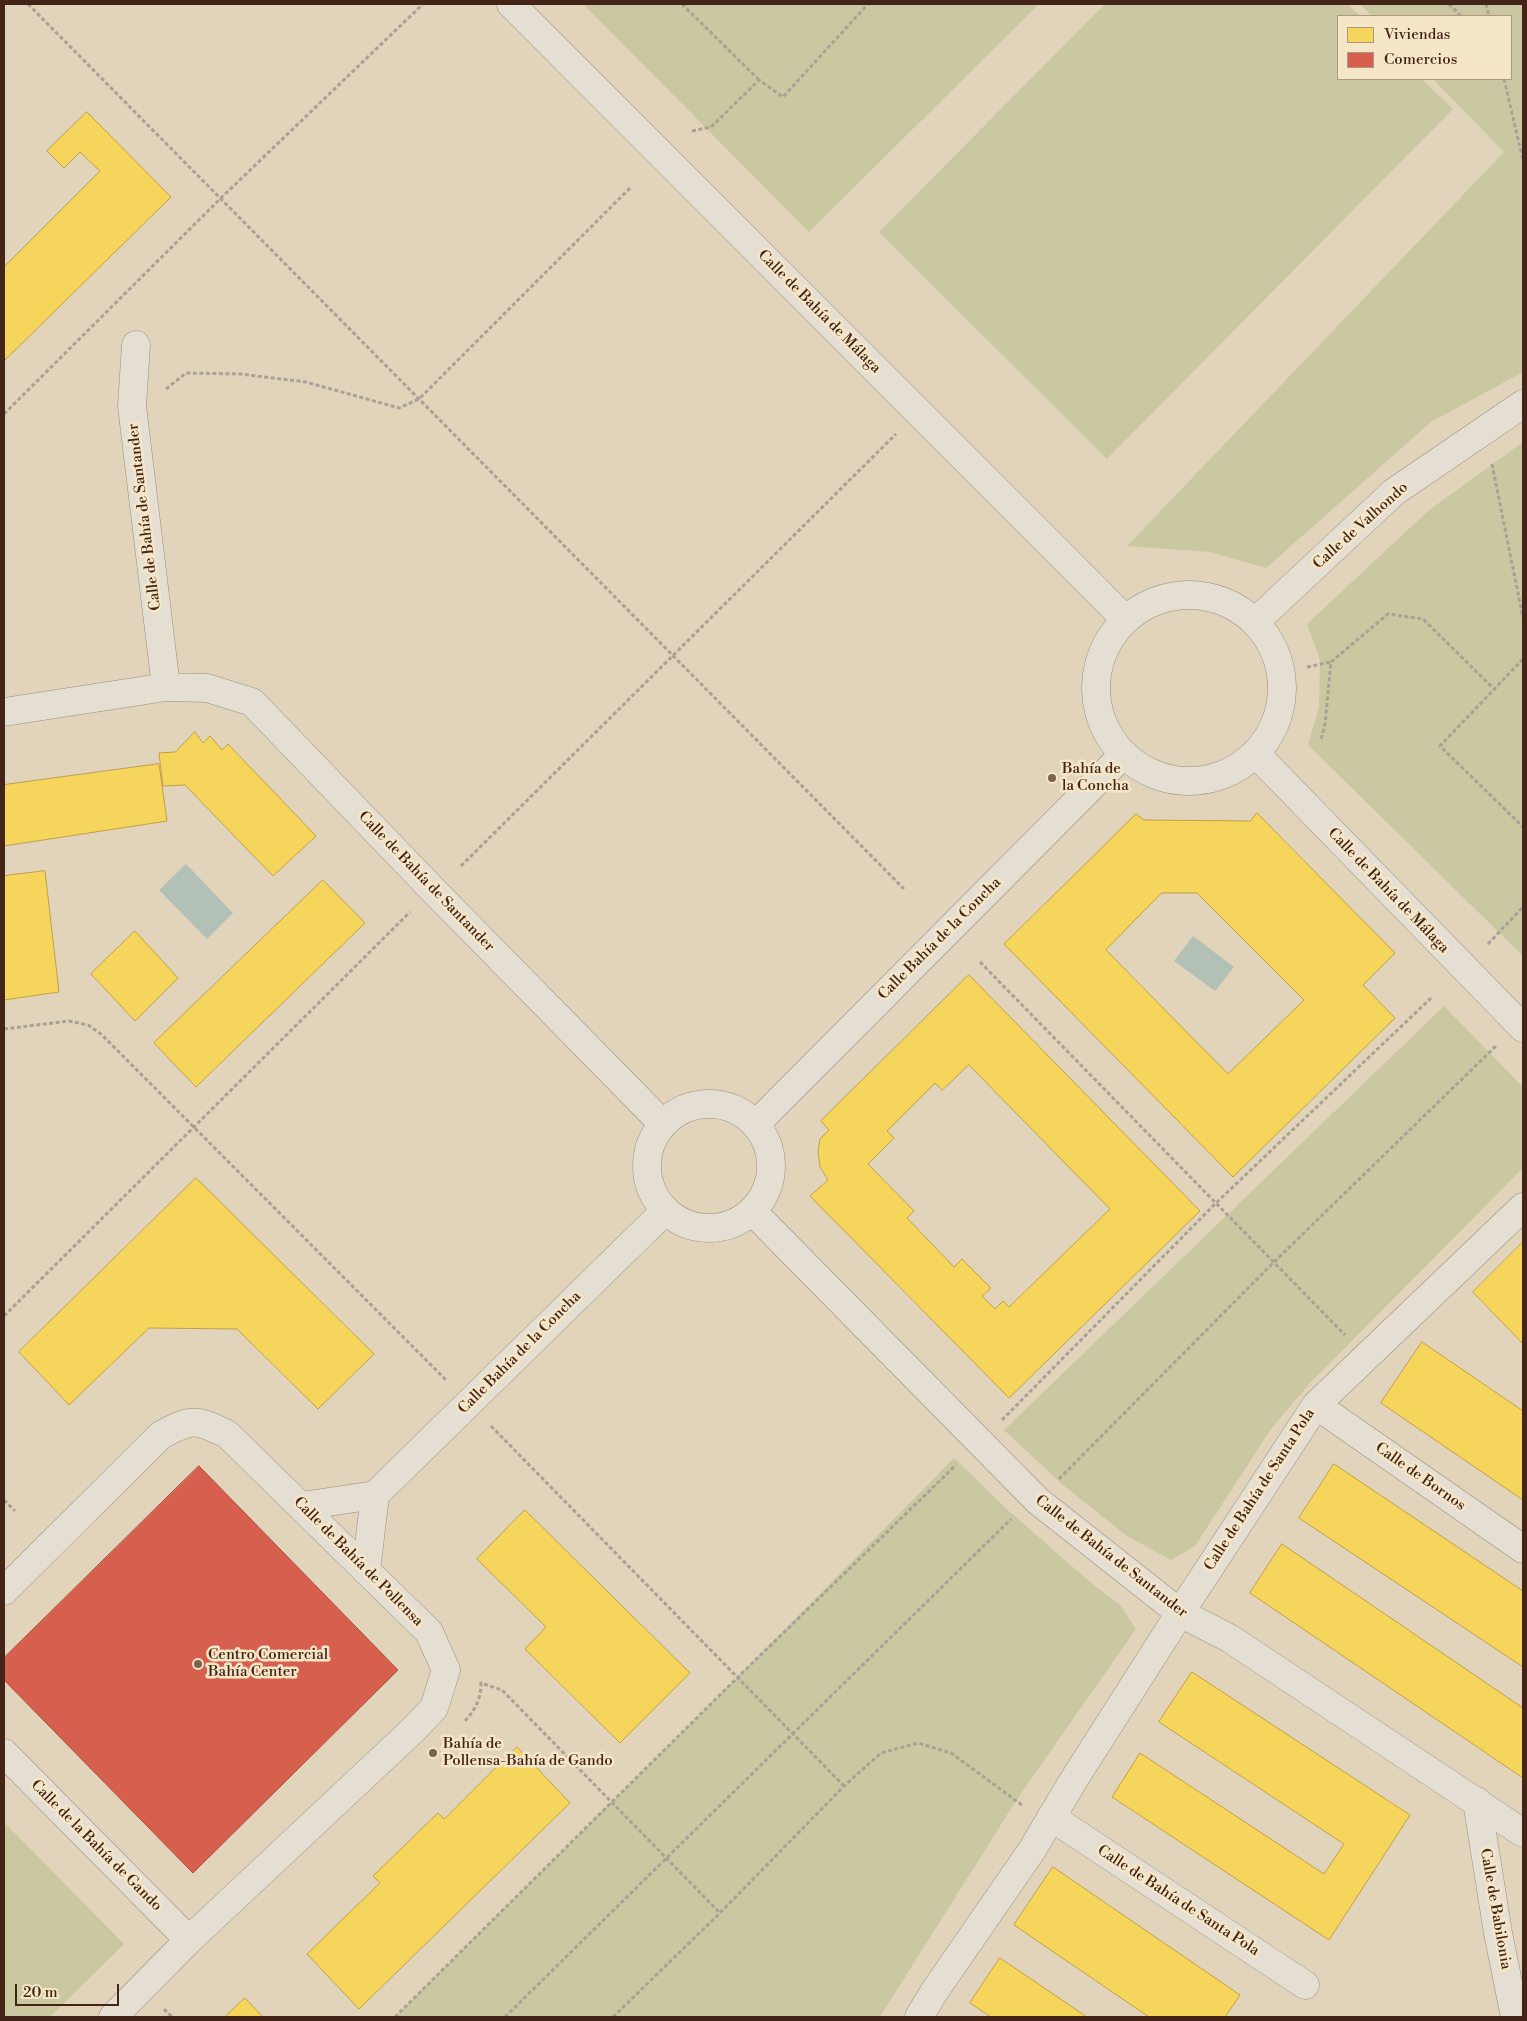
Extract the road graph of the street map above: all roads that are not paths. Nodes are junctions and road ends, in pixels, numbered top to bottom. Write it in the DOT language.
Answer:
graph roads {
  1 [pos="512,4"];
  2 [pos="136,345"];
  3 [pos="1523,404"];
  4 [pos="1126,620"];
  5 [pos="1255,622"];
  6 [pos="166,687"];
  7 [pos="4,712"];
  8 [pos="1255,753"];
  9 [pos="1124,754"];
  10 [pos="1523,1028"];
  11 [pos="662,1124"];
  12 [pos="756,1124"];
  13 [pos="1523,1207"];
  14 [pos="665,1211"];
  15 [pos="753,1212"];
  16 [pos="1316,1405"];
  17 [pos="375,1496"];
  18 [pos="302,1506"];
  19 [pos="1523,1549"];
  20 [pos="366,1571"];
  21 [pos="4,1591"];
  22 [pos="1180,1613"];
  23 [pos="4,1753"];
  24 [pos="1477,1801"];
  25 [pos="1040,1813"];
  26 [pos="1523,1833"];
  27 [pos="189,1940"];
  28 [pos="1305,1985"];
  29 [pos="113,2017"];
  30 [pos="919,2017"];
  31 [pos="1515,2017"];
  1 -- 4 [label="street, Calle de Bahía de Málaga"];
  2 -- 6 [label="street, Calle de Bahía de Santander"];
  3 -- 5 [label="street, Calle de Valhondo"];
  4 -- 5 [label="street"];
  4 -- 9 [label="street"];
  5 -- 8 [label="street"];
  6 -- 7 [label="street, Calle de Bahía de Santander"];
  6 -- 11 [label="street, Calle de Bahía de Santander"];
  8 -- 9 [label="street"];
  8 -- 10 [label="street, Calle de Bahía de Málaga"];
  9 -- 12 [label="street, Calle Bahía de la Concha"];
  11 -- 12 [label="street"];
  11 -- 14 [label="street"];
  12 -- 15 [label="street"];
  13 -- 16 [label="street, Calle de Bahía de Santa Pola"];
  14 -- 15 [label="street"];
  14 -- 17 [label="street, Calle Bahía de la Concha"];
  15 -- 22 [label="street, Calle de Bahía de Santander"];
  16 -- 19 [label="street, Calle de Bornos"];
  16 -- 22 [label="street, Calle de Bahía de Santa Pola"];
  17 -- 18 [label="street"];
  17 -- 20 [label="street"];
  18 -- 20 [label="street, Calle de Bahía de Pollensa"];
  18 -- 21 [label="street, Calle de Bahía de Pollensa"];
  20 -- 27 [label="street, Calle de Bahía de Pollensa"];
  22 -- 24 [label="street, Calle de Bahía de Santander"];
  22 -- 25 [label="street, Calle de Bahía de Santa Pola"];
  23 -- 27 [label="street, Calle de la Bahía de Gando"];
  24 -- 26 [label="street, Calle de Bahía de Santander"];
  24 -- 31 [label="street, Calle de Babilonia"];
  25 -- 28 [label="street, Calle de Bahía de Santa Pola"];
  25 -- 30 [label="street, Calle de Bahía de Santa Pola"];
  27 -- 29 [label="street, Calle de Bahía de Pollensa"];
}
